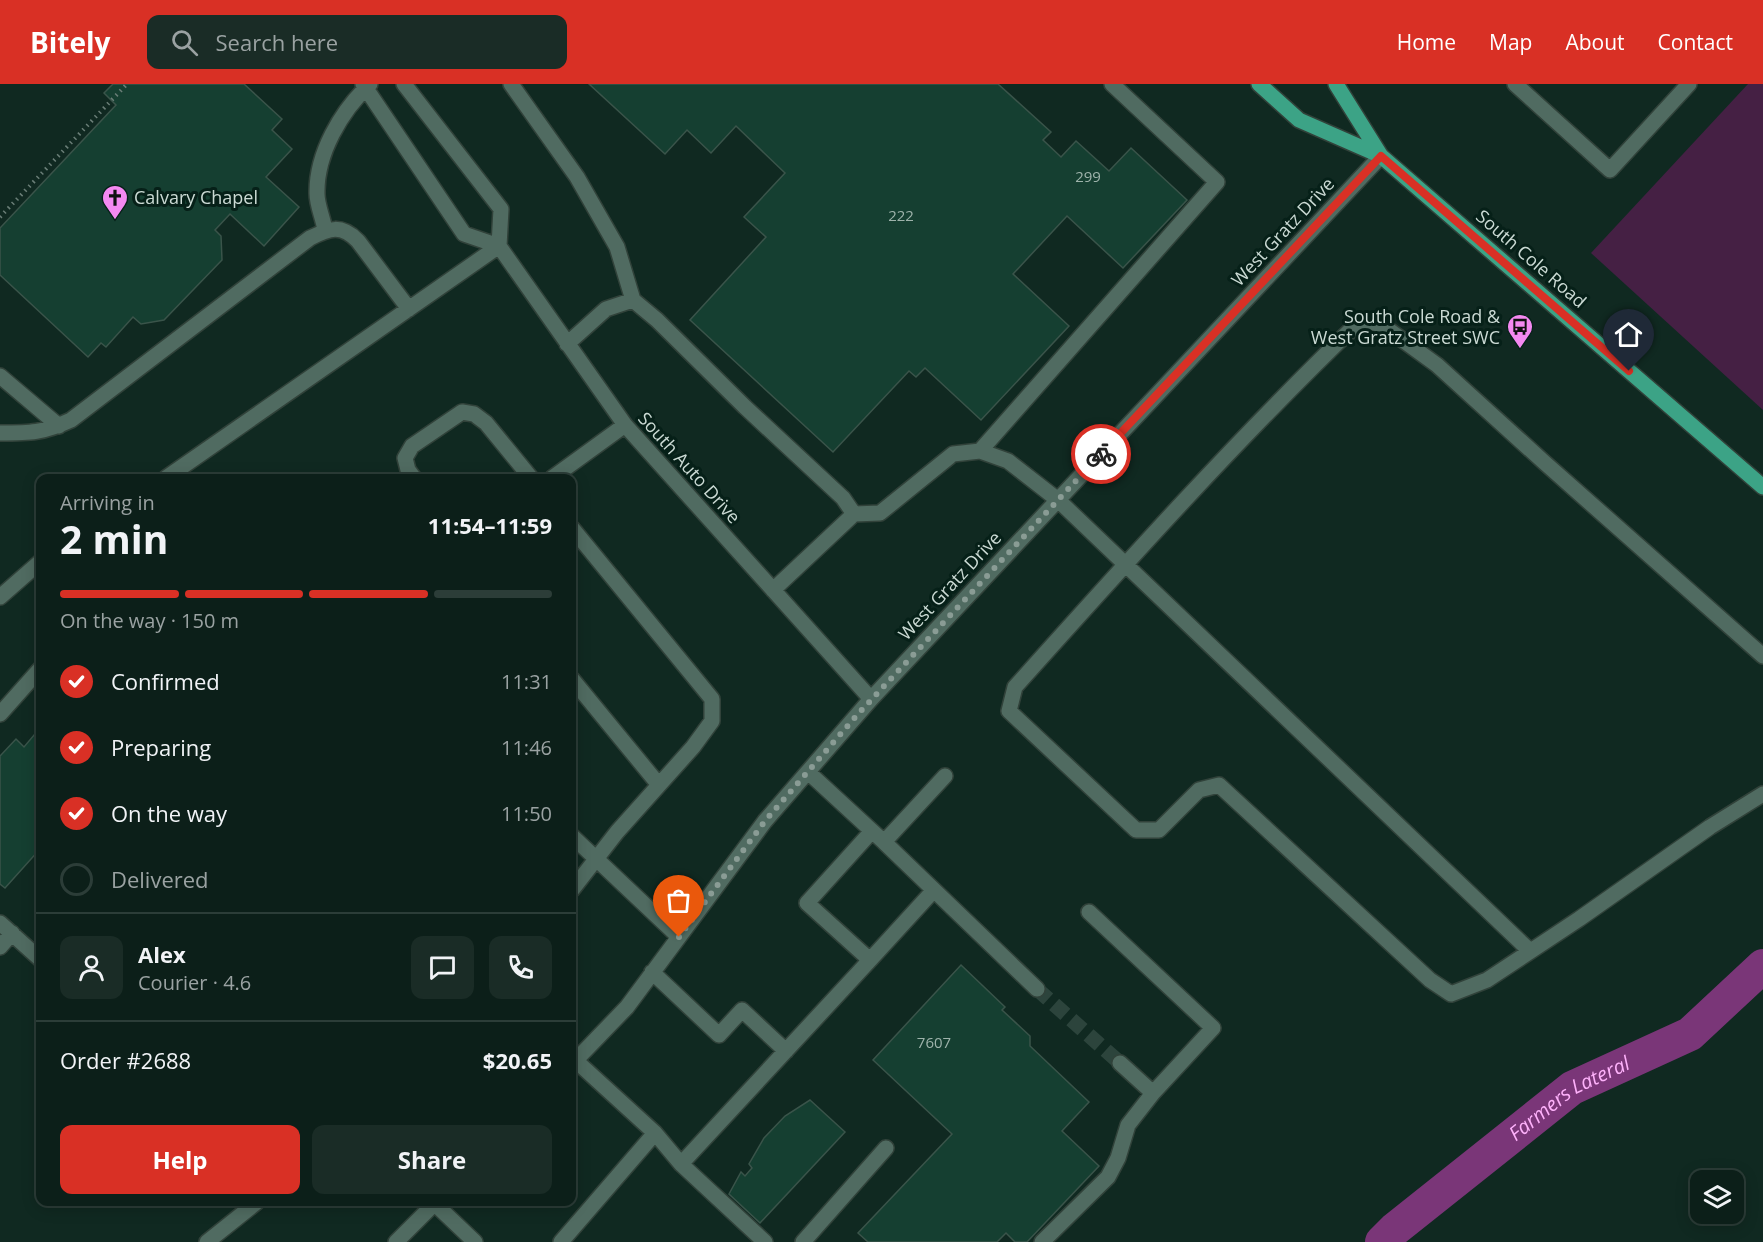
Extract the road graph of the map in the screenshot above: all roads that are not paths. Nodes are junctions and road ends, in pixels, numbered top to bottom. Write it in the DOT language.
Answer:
graph roads {
  1 [pos="404,84"];
  2 [pos="511,84"];
  3 [pos="1112,84"];
  4 [pos="1259,84"];
  5 [pos="1336,84"];
  6 [pos="1515,84"];
  7 [pos="1689,84"];
  8 [pos="366,85"];
  9 [pos="1381,156"];
  10 [pos="325,230"];
  11 [pos="499,246"];
  12 [pos="633,300"];
  13 [pos="409,309"];
  14 [pos="567,344"];
  15 [pos="0,376"];
  16 [pos="58,426"];
  17 [pos="625,426"];
  18 [pos="0,433"];
  19 [pos="980,451"];
  20 [pos="172,474"];
  21 [pos="411,474"];
  22 [pos="528,474"];
  23 [pos="558,474"];
  24 [pos="1763,487"];
  25 [pos="1058,500"];
  26 [pos="854,514"];
  27 [pos="576,533"];
  28 [pos="1125,564"];
  29 [pos="36,566"];
  30 [pos="773,590"];
  31 [pos="0,597"];
  32 [pos="1763,656"];
  33 [pos="36,674"];
  34 [pos="576,684"];
  35 [pos="871,699"];
  36 [pos="0,714"];
  37 [pos="808,772"];
  38 [pos="945,776"];
  39 [pos="659,785"];
  40 [pos="1763,794"];
  41 [pos="872,831"];
  42 [pos="576,840"];
  43 [pos="884,842"];
  44 [pos="596,860"];
  45 [pos="576,885"];
  46 [pos="934,890"];
  47 [pos="1089,912"];
  48 [pos="0,923"];
  49 [pos="12,933"];
  50 [pos="679,937"];
  51 [pos="0,946"];
  52 [pos="1530,951"];
  53 [pos="36,955"];
  54 [pos="870,960"];
  55 [pos="652,972"];
  56 [pos="1037,989"];
  57 [pos="786,1051"];
  58 [pos="576,1059"];
  59 [pos="1120,1063"];
  60 [pos="576,1065"];
  61 [pos="1153,1093"];
  62 [pos="655,1133"];
  63 [pos="886,1148"];
  64 [pos="681,1164"];
  65 [pos="252,1206"];
  66 [pos="430,1206"];
  67 [pos="438,1206"];
  68 [pos="207,1242"];
  69 [pos="396,1242"];
  70 [pos="474,1242"];
  71 [pos="561,1242"];
  72 [pos="765,1242"];
  73 [pos="803,1242"];
  74 [pos="1042,1242"];
  1 -- 11 [label="street"];
  2 -- 12 [label="street"];
  3 -- 19 [label="street"];
  4 -- 9 [label="main road, South Cole Road"];
  5 -- 9 [label="main road, South Cole Road"];
  6 -- 7 [label="street"];
  8 -- 10 [label="street"];
  8 -- 11 [label="street"];
  9 -- 24 [label="main road, South Cole Road"];
  9 -- 25 [label="street, West Gratz Drive"];
  10 -- 13 [label="street"];
  10 -- 16 [label="street"];
  11 -- 13 [label="street"];
  11 -- 14 [label="street, South Auto Drive"];
  12 -- 14 [label="street"];
  12 -- 26 [label="street"];
  13 -- 20 [label="street"];
  14 -- 17 [label="street, South Auto Drive"];
  15 -- 16 [label="street"];
  16 -- 18 [label="street"];
  17 -- 23 [label="street"];
  17 -- 30 [label="street, South Auto Drive"];
  19 -- 25 [label="street"];
  19 -- 26 [label="street"];
  21 -- 22 [label="street"];
  25 -- 28 [label="street"];
  25 -- 35 [label="street, West Gratz Drive"];
  26 -- 30 [label="street"];
  27 -- 39 [label="street"];
  28 -- 32 [label="street"];
  28 -- 52 [label="street"];
  28 -- 52 [label="street"];
  29 -- 31 [label="street"];
  30 -- 35 [label="street, South Auto Drive"];
  33 -- 36 [label="street"];
  34 -- 39 [label="street"];
  35 -- 37 [label="street, West Gratz Drive"];
  37 -- 41 [label="street"];
  37 -- 50 [label="street, West Gratz Drive"];
  38 -- 43 [label="street"];
  39 -- 44 [label="street"];
  40 -- 52 [label="street"];
  41 -- 43 [label="street"];
  41 -- 54 [label="street"];
  42 -- 44 [label="street"];
  43 -- 46 [label="street"];
  44 -- 45 [label="street"];
  44 -- 50 [label="street"];
  46 -- 54 [label="street"];
  46 -- 56 [label="street"];
  47 -- 61 [label="street"];
  48 -- 49 [label="street"];
  49 -- 51 [label="street"];
  49 -- 53 [label="street"];
  50 -- 55 [label="street, West Gratz Drive"];
  54 -- 57 [label="street"];
  55 -- 57 [label="street"];
  55 -- 58 [label="street, West Gratz Drive"];
  57 -- 64 [label="street"];
  59 -- 61 [label="street"];
  60 -- 62 [label="street"];
  61 -- 74 [label="street"];
  62 -- 64 [label="street"];
  62 -- 71 [label="street"];
  63 -- 73 [label="street"];
  64 -- 72 [label="street"];
  65 -- 68 [label="street"];
  66 -- 69 [label="street"];
  67 -- 70 [label="street"];
}
